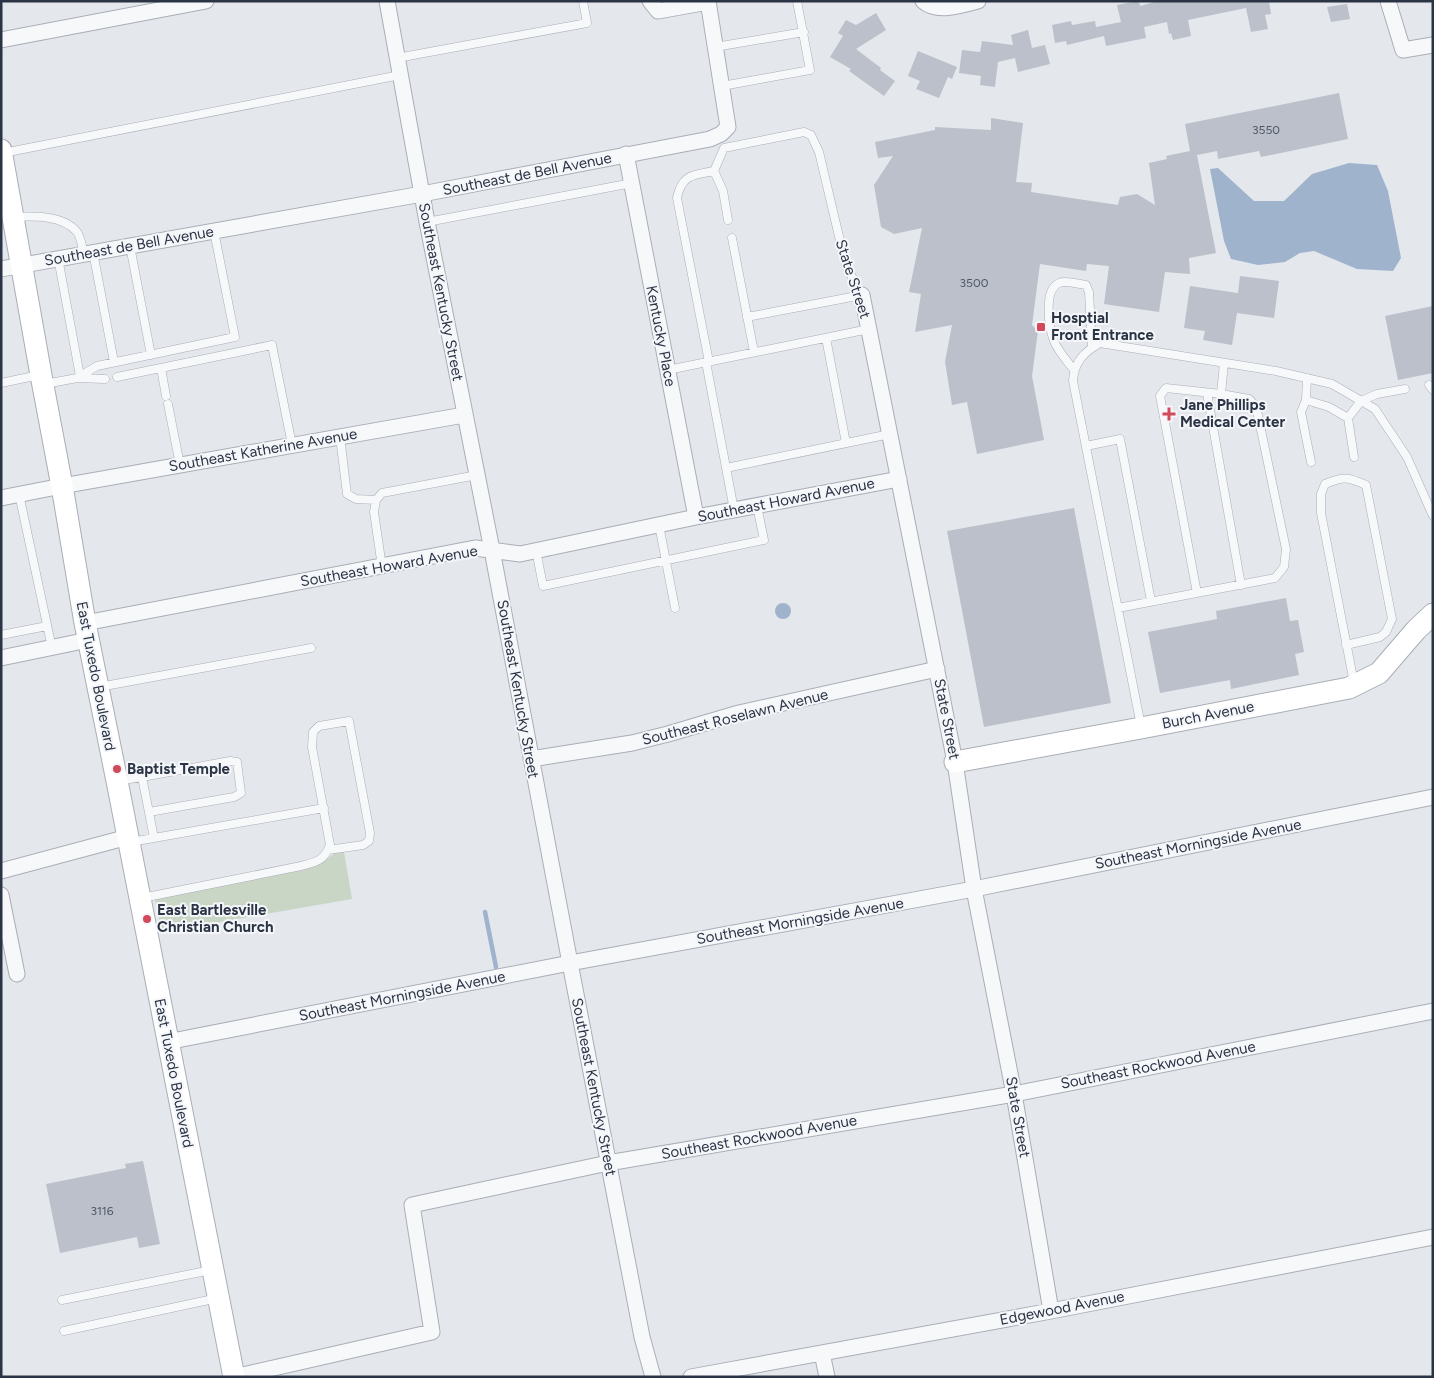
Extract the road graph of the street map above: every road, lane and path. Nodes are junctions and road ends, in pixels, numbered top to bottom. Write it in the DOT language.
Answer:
graph roads {
  1 [pos="206,1"];
  2 [pos="387,1"];
  3 [pos="583,1"];
  4 [pos="650,1"];
  5 [pos="797,1"];
  6 [pos="978,1"];
  7 [pos="1388,1"];
  8 [pos="708,2"];
  9 [pos="925,3"];
  10 [pos="170,5"];
  11 [pos="804,32"];
  12 [pos="1,40"];
  13 [pos="1433,45"];
  14 [pos="715,47"];
  15 [pos="397,58"];
  16 [pos="400,75"];
  17 [pos="722,86"];
  18 [pos="1,152"];
  19 [pos="626,154"];
  20 [pos="714,171"];
  21 [pos="632,183"];
  22 [pos="422,194"];
  23 [pos="13,217"];
  24 [pos="728,220"];
  25 [pos="427,222"];
  26 [pos="214,231"];
  27 [pos="732,238"];
  28 [pos="130,246"];
  29 [pos="88,253"];
  30 [pos="58,258"];
  31 [pos="11,267"];
  32 [pos="862,295"];
  33 [pos="747,317"];
  34 [pos="869,329"];
  35 [pos="826,338"];
  36 [pos="1092,347"];
  37 [pos="754,352"];
  38 [pos="151,354"];
  39 [pos="114,362"];
  40 [pos="707,362"];
  41 [pos="1224,362"];
  42 [pos="161,368"];
  43 [pos="668,370"];
  44 [pos="1074,370"];
  45 [pos="78,377"];
  46 [pos="117,377"];
  47 [pos="1307,378"];
  48 [pos="105,379"];
  49 [pos="42,380"];
  50 [pos="1,382"];
  51 [pos="1406,389"];
  52 [pos="1207,393"];
  53 [pos="1221,394"];
  54 [pos="1306,400"];
  55 [pos="1361,401"];
  56 [pos="464,415"];
  57 [pos="1348,418"];
  58 [pos="890,434"];
  59 [pos="340,437"];
  60 [pos="846,443"];
  61 [pos="292,445"];
  62 [pos="1086,446"];
  63 [pos="1354,457"];
  64 [pos="1311,462"];
  65 [pos="180,465"];
  66 [pos="726,468"];
  67 [pos="477,475"];
  68 [pos="899,479"];
  69 [pos="62,486"];
  70 [pos="19,494"];
  71 [pos="1,498"];
  72 [pos="376,500"];
  73 [pos="757,506"];
  74 [pos="734,510"];
  75 [pos="1433,516"];
  76 [pos="696,517"];
  77 [pos="659,525"];
  78 [pos="492,550"];
  79 [pos="536,550"];
  80 [pos="666,561"];
  81 [pos="382,567"];
  82 [pos="1240,585"];
  83 [pos="1197,593"];
  84 [pos="1151,602"];
  85 [pos="675,608"];
  86 [pos="1118,608"];
  87 [pos="1433,614"];
  88 [pos="47,626"];
  89 [pos="86,632"];
  90 [pos="1,635"];
  91 [pos="1346,645"];
  92 [pos="52,648"];
  93 [pos="311,648"];
  94 [pos="1,658"];
  95 [pos="938,669"];
  96 [pos="1354,685"];
  97 [pos="98,687"];
  98 [pos="1141,728"];
  99 [pos="531,759"];
  100 [pos="955,762"];
  101 [pos="142,777"];
  102 [pos="117,780"];
  103 [pos="1433,797"];
  104 [pos="324,808"];
  105 [pos="150,812"];
  106 [pos="154,838"];
  107 [pos="128,840"];
  108 [pos="328,850"];
  109 [pos="1,871"];
  110 [pos="974,889"];
  111 [pos="1,894"];
  112 [pos="140,898"];
  113 [pos="570,963"];
  114 [pos="17,974"];
  115 [pos="1433,1011"];
  116 [pos="167,1042"];
  117 [pos="1014,1094"];
  118 [pos="608,1163"];
  119 [pos="1433,1237"];
  120 [pos="213,1270"];
  121 [pos="218,1298"];
  122 [pos="62,1300"];
  123 [pos="1051,1311"];
  124 [pos="64,1331"];
  125 [pos="822,1353"];
  126 [pos="234,1377"];
  127 [pos="653,1377"];
  128 [pos="691,1377"];
  129 [pos="827,1377"];
  1 -- 10 [label="street"];
  2 -- 15 [label="street, Southeast Kentucky Street"];
  3 -- 15 [label="lane"];
  4 -- 8 [label="street, Southeast de Bell Avenue"];
  5 -- 11 [label="lane"];
  6 -- 9 [label="street"];
  7 -- 13 [label="street"];
  8 -- 14 [label="street, Southeast de Bell Avenue"];
  10 -- 12 [label="street"];
  11 -- 14 [label="lane"];
  11 -- 17 [label="lane"];
  14 -- 17 [label="street, Southeast de Bell Avenue"];
  15 -- 16 [label="street, Southeast Kentucky Street"];
  16 -- 18 [label="lane"];
  16 -- 22 [label="street, Southeast Kentucky Street"];
  17 -- 19 [label="street, Southeast de Bell Avenue"];
  18 -- 23 [label="main road, East Tuxedo Boulevard"];
  19 -- 21 [label="street, Kentucky Place"];
  19 -- 22 [label="street, Southeast de Bell Avenue"];
  20 -- 24 [label="lane"];
  20 -- 32 [label="lane, State Street"];
  20 -- 40 [label="lane"];
  21 -- 25 [label="lane"];
  21 -- 43 [label="street, Kentucky Place"];
  22 -- 25 [label="street, Southeast Kentucky Street"];
  22 -- 26 [label="street, Southeast de Bell Avenue"];
  23 -- 29 [label="lane"];
  23 -- 31 [label="main road, East Tuxedo Boulevard"];
  25 -- 56 [label="street, Southeast Kentucky Street"];
  26 -- 28 [label="street, Southeast de Bell Avenue"];
  26 -- 38 [label="lane"];
  27 -- 33 [label="lane"];
  28 -- 29 [label="street, Southeast de Bell Avenue"];
  28 -- 38 [label="lane"];
  29 -- 30 [label="street, Southeast de Bell Avenue"];
  29 -- 39 [label="lane"];
  30 -- 31 [label="street, Southeast de Bell Avenue"];
  30 -- 45 [label="lane"];
  31 -- 49 [label="main road, East Tuxedo Boulevard"];
  32 -- 33 [label="lane"];
  32 -- 34 [label="street, State Street"];
  33 -- 37 [label="lane"];
  34 -- 35 [label="lane"];
  34 -- 58 [label="street, State Street"];
  35 -- 37 [label="lane"];
  35 -- 60 [label="lane"];
  36 -- 41 [label="lane"];
  36 -- 44 [label="lane"];
  36 -- 44 [label="lane"];
  37 -- 40 [label="lane"];
  38 -- 39 [label="lane"];
  39 -- 45 [label="lane"];
  40 -- 43 [label="lane"];
  40 -- 66 [label="lane"];
  41 -- 47 [label="lane"];
  41 -- 53 [label="lane"];
  42 -- 46 [label="lane"];
  42 -- 61 [label="lane"];
  42 -- 65 [label="lane"];
  43 -- 76 [label="street, Kentucky Place"];
  44 -- 62 [label="lane"];
  45 -- 48 [label="lane"];
  45 -- 49 [label="lane"];
  47 -- 54 [label="lane"];
  47 -- 55 [label="lane"];
  49 -- 50 [label="lane"];
  49 -- 69 [label="main road, East Tuxedo Boulevard"];
  51 -- 55 [label="lane"];
  52 -- 53 [label="lane"];
  52 -- 82 [label="lane"];
  52 -- 83 [label="lane"];
  53 -- 82 [label="lane"];
  54 -- 57 [label="lane"];
  54 -- 64 [label="lane"];
  55 -- 57 [label="lane"];
  55 -- 75 [label="lane"];
  56 -- 59 [label="street, Southeast Katherine Avenue"];
  56 -- 67 [label="street, Southeast Kentucky Street"];
  57 -- 63 [label="lane"];
  58 -- 60 [label="lane"];
  58 -- 68 [label="street, State Street"];
  59 -- 61 [label="street, Southeast Katherine Avenue"];
  59 -- 72 [label="lane"];
  60 -- 66 [label="lane"];
  61 -- 65 [label="street, Southeast Katherine Avenue"];
  62 -- 84 [label="lane"];
  62 -- 86 [label="lane"];
  65 -- 69 [label="street, Southeast Katherine Avenue"];
  66 -- 74 [label="lane"];
  67 -- 72 [label="lane"];
  67 -- 78 [label="street, Southeast Kentucky Street"];
  68 -- 73 [label="street, Southeast Howard Avenue"];
  68 -- 95 [label="street, State Street"];
  69 -- 70 [label="street, Southeast Katherine Avenue"];
  69 -- 89 [label="main road, East Tuxedo Boulevard"];
  70 -- 71 [label="street, Southeast Katherine Avenue"];
  70 -- 88 [label="lane"];
  72 -- 81 [label="lane"];
  73 -- 74 [label="street, Southeast Howard Avenue"];
  73 -- 80 [label="lane"];
  74 -- 76 [label="street, Southeast Howard Avenue"];
  76 -- 77 [label="street, Southeast Howard Avenue"];
  77 -- 79 [label="street, Southeast Howard Avenue"];
  77 -- 80 [label="lane"];
  78 -- 79 [label="street, Southeast Howard Avenue"];
  78 -- 81 [label="street, Southeast Howard Avenue"];
  78 -- 99 [label="street, Southeast Kentucky Street"];
  79 -- 80 [label="lane"];
  80 -- 85 [label="lane"];
  81 -- 89 [label="street, Southeast Howard Avenue"];
  82 -- 83 [label="lane"];
  83 -- 84 [label="lane"];
  84 -- 86 [label="lane"];
  86 -- 98 [label="lane"];
  87 -- 96 [label="main road, Burch Avenue"];
  88 -- 90 [label="lane"];
  88 -- 92 [label="lane"];
  89 -- 92 [label="street, Southeast Howard Avenue"];
  89 -- 97 [label="main road, East Tuxedo Boulevard"];
  91 -- 91 [label="lane"];
  91 -- 96 [label="lane"];
  92 -- 94 [label="street, Southeast Howard Avenue"];
  93 -- 97 [label="lane"];
  95 -- 99 [label="street, Southeast Roselawn Avenue"];
  95 -- 100 [label="street, State Street"];
  96 -- 98 [label="main road, Burch Avenue"];
  97 -- 102 [label="main road, East Tuxedo Boulevard"];
  98 -- 100 [label="main road, Burch Avenue"];
  99 -- 113 [label="street, Southeast Kentucky Street"];
  100 -- 110 [label="street, State Street"];
  101 -- 102 [label="lane"];
  101 -- 105 [label="lane"];
  101 -- 105 [label="lane"];
  102 -- 107 [label="main road, East Tuxedo Boulevard"];
  103 -- 110 [label="street, Southeast Morningside Avenue"];
  104 -- 106 [label="lane"];
  104 -- 108 [label="lane"];
  104 -- 108 [label="lane"];
  105 -- 106 [label="lane"];
  106 -- 107 [label="lane"];
  107 -- 109 [label="street"];
  107 -- 112 [label="main road, East Tuxedo Boulevard"];
  108 -- 112 [label="lane"];
  110 -- 113 [label="street, Southeast Morningside Avenue"];
  110 -- 117 [label="street, State Street"];
  111 -- 114 [label="street"];
  112 -- 116 [label="main road, East Tuxedo Boulevard"];
  113 -- 116 [label="street, Southeast Morningside Avenue"];
  113 -- 118 [label="street, Southeast Kentucky Street"];
  115 -- 117 [label="street, Southeast Rockwood Avenue"];
  116 -- 120 [label="main road, East Tuxedo Boulevard"];
  117 -- 118 [label="street, Southeast Rockwood Avenue"];
  117 -- 123 [label="street, State Street"];
  118 -- 126 [label="street, Southeast Rockwood Avenue"];
  118 -- 127 [label="street, Southeast Kentucky Street"];
  119 -- 123 [label="street, Edgewood Avenue"];
  120 -- 121 [label="main road, East Tuxedo Boulevard"];
  120 -- 122 [label="lane"];
  121 -- 124 [label="lane"];
  121 -- 126 [label="main road, East Tuxedo Boulevard"];
  123 -- 125 [label="street, Edgewood Avenue"];
  125 -- 128 [label="street, Edgewood Avenue"];
  125 -- 129 [label="street"];
}
